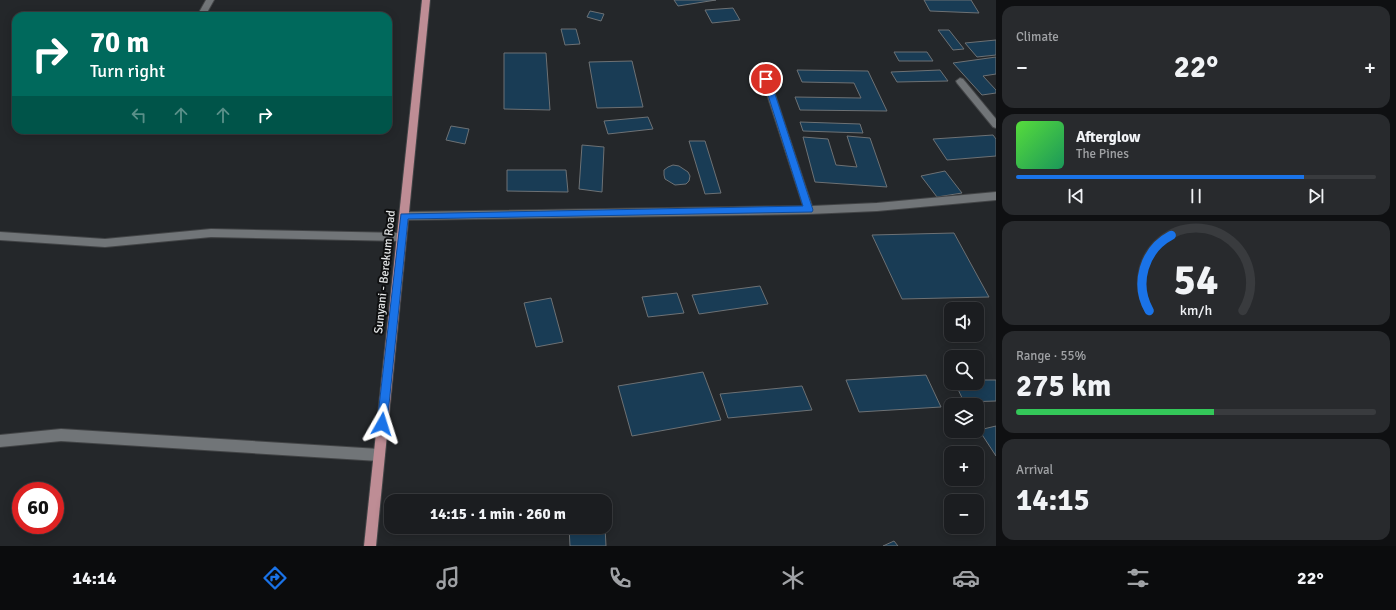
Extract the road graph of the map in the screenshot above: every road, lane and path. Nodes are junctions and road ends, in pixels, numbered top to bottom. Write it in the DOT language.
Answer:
graph roads {
  1 [pos="210,0"];
  2 [pos="426,0"];
  3 [pos="203,12"];
  4 [pos="766,79"];
  5 [pos="960,81"];
  6 [pos="996,126"];
  7 [pos="996,196"];
  8 [pos="809,210"];
  9 [pos="404,216"];
  10 [pos="0,236"];
  11 [pos="401,237"];
  12 [pos="0,440"];
  13 [pos="379,455"];
  14 [pos="370,546"];
  1 -- 3 [label="street"];
  2 -- 9 [label="main road, Sunyani - Berekum Road"];
  4 -- 8 [label="street"];
  5 -- 6 [label="street"];
  7 -- 8 [label="street"];
  8 -- 9 [label="street"];
  9 -- 11 [label="main road, Sunyani - Berekum Road"];
  10 -- 11 [label="street"];
  11 -- 13 [label="main road, Sunyani - Berekum Road"];
  12 -- 13 [label="street"];
  13 -- 14 [label="main road, Sunyani - Berekum Road"];
}
